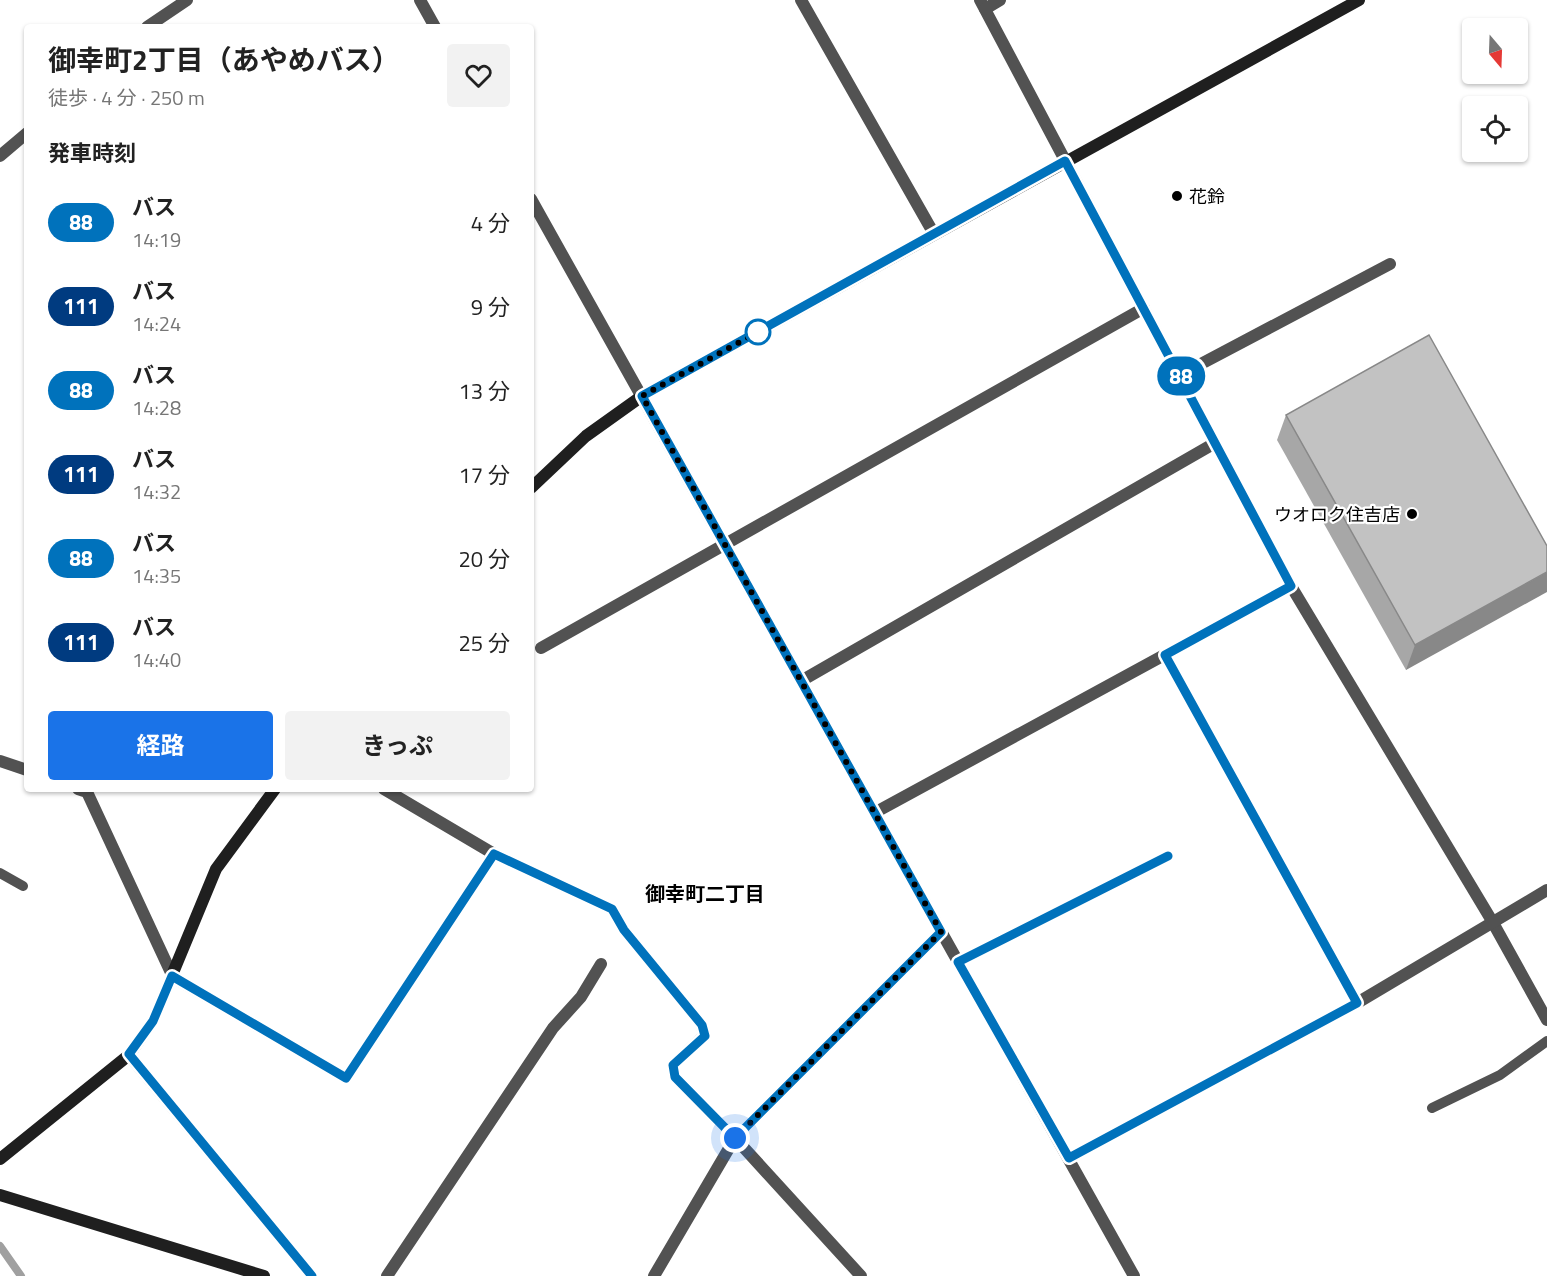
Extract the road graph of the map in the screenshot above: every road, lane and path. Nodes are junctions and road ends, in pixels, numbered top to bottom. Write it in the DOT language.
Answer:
graph roads {
  1 [pos="187,0"];
  2 [pos="420,0"];
  3 [pos="801,0"];
  4 [pos="1000,0"];
  5 [pos="1359,0"];
  6 [pos="982,4"];
  7 [pos="151,24"];
  8 [pos="433,24"];
  9 [pos="24,136"];
  10 [pos="0,156"];
  11 [pos="1065,161"];
  12 [pos="534,204"];
  13 [pos="934,234"];
  14 [pos="1390,264"];
  15 [pos="1144,308"];
  16 [pos="1180,375"];
  17 [pos="642,396"];
  18 [pos="1215,443"];
  19 [pos="534,485"];
  20 [pos="724,544"];
  21 [pos="1291,586"];
  22 [pos="541,648"];
  23 [pos="1165,655"];
  24 [pos="801,681"];
  25 [pos="0,761"];
  26 [pos="24,769"];
  27 [pos="87,792"];
  28 [pos="273,792"];
  29 [pos="389,792"];
  30 [pos="876,812"];
  31 [pos="494,854"];
  32 [pos="1168,856"];
  33 [pos="0,873"];
  34 [pos="23,886"];
  35 [pos="1547,891"];
  36 [pos="1491,921"];
  37 [pos="941,932"];
  38 [pos="958,962"];
  39 [pos="601,964"];
  40 [pos="172,976"];
  41 [pos="1357,1003"];
  42 [pos="1547,1020"];
  43 [pos="1547,1041"];
  44 [pos="129,1054"];
  45 [pos="1432,1108"];
  46 [pos="735,1138"];
  47 [pos="1069,1158"];
  48 [pos="0,1159"];
  49 [pos="0,1195"];
  50 [pos="264,1276"];
  51 [pos="312,1276"];
  52 [pos="387,1276"];
  53 [pos="654,1276"];
  54 [pos="861,1276"];
  55 [pos="1134,1276"];
  1 -- 7 [label="street"];
  2 -- 8 [label="street"];
  3 -- 13 [label="street"];
  4 -- 6 [label="street"];
  5 -- 11 [label="street"];
  6 -- 11 [label="street"];
  9 -- 10 [label="street"];
  11 -- 13 [label="street"];
  11 -- 15 [label="street"];
  12 -- 17 [label="street"];
  13 -- 17 [label="street"];
  14 -- 16 [label="street"];
  15 -- 16 [label="street"];
  15 -- 20 [label="street"];
  16 -- 18 [label="street"];
  17 -- 19 [label="street"];
  17 -- 20 [label="street"];
  18 -- 21 [label="street"];
  18 -- 24 [label="street"];
  20 -- 22 [label="street"];
  20 -- 24 [label="street"];
  21 -- 23 [label="street"];
  21 -- 36 [label="street"];
  23 -- 30 [label="street"];
  23 -- 41 [label="street"];
  24 -- 30 [label="street"];
  25 -- 26 [label="street"];
  27 -- 40 [label="street"];
  28 -- 40 [label="street"];
  29 -- 31 [label="street"];
  30 -- 37 [label="street"];
  31 -- 40 [label="street"];
  31 -- 46 [label="street"];
  32 -- 38 [label="lane"];
  33 -- 34 [label="lane"];
  35 -- 36 [label="street"];
  36 -- 41 [label="street"];
  36 -- 42 [label="street"];
  37 -- 38 [label="street"];
  37 -- 46 [label="street"];
  38 -- 47 [label="street"];
  39 -- 52 [label="street"];
  40 -- 44 [label="street"];
  41 -- 47 [label="street"];
  43 -- 45 [label="lane"];
  44 -- 48 [label="street"];
  44 -- 51 [label="street"];
  46 -- 53 [label="street"];
  46 -- 54 [label="street"];
  47 -- 55 [label="street"];
  49 -- 50 [label="street"];
}
